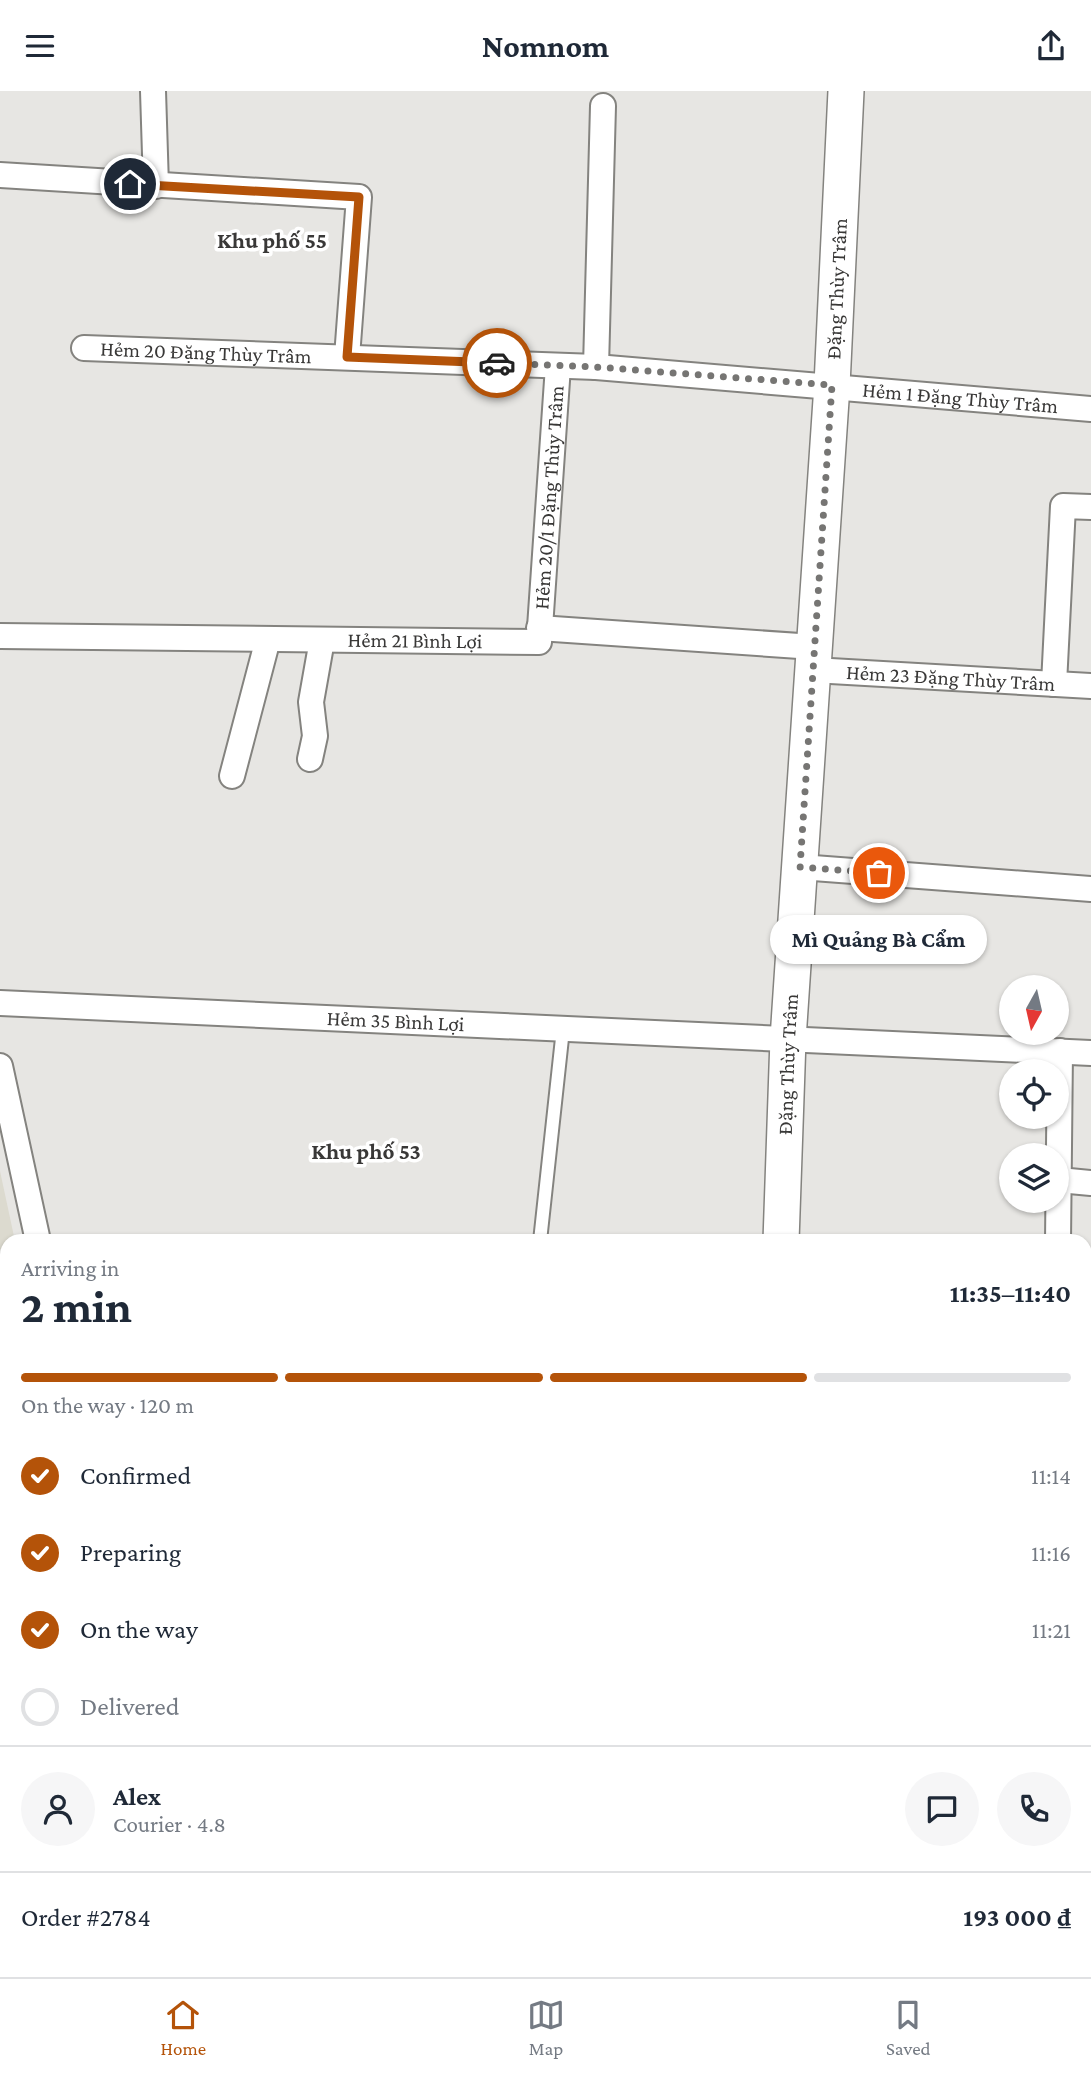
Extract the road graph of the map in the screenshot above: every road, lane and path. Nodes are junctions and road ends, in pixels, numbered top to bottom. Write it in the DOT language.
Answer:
graph roads {
  1 [pos="153,91"];
  2 [pos="846,91"];
  3 [pos="603,106"];
  4 [pos="0,175"];
  5 [pos="156,186"];
  6 [pos="85,348"];
  7 [pos="347,357"];
  8 [pos="558,366"];
  9 [pos="596,367"];
  10 [pos="832,385"];
  11 [pos="1091,409"];
  12 [pos="1091,507"];
  13 [pos="539,628"];
  14 [pos="0,636"];
  15 [pos="268,639"];
  16 [pos="322,640"];
  17 [pos="813,658"];
  18 [pos="1054,684"];
  19 [pos="1091,686"];
  20 [pos="310,759"];
  21 [pos="232,776"];
  22 [pos="800,867"];
  23 [pos="1091,889"];
  24 [pos="0,1003"];
  25 [pos="563,1028"];
  26 [pos="788,1039"];
  27 [pos="1060,1051"];
  28 [pos="1091,1053"];
  29 [pos="0,1066"];
  30 [pos="1059,1143"];
  31 [pos="1069,1181"];
  32 [pos="1091,1183"];
  33 [pos="1058,1213"];
  34 [pos="36,1234"];
  35 [pos="541,1234"];
  36 [pos="781,1234"];
  37 [pos="1058,1234"];
  1 -- 5 [label="street"];
  2 -- 10 [label="main road, Đặng Thùy Trâm"];
  3 -- 9 [label="street"];
  4 -- 5 [label="street"];
  5 -- 7 [label="street"];
  6 -- 7 [label="street, Hẻm 20 Đặng Thùy Trâm"];
  7 -- 8 [label="street, Hẻm 20 Đặng Thùy Trâm"];
  8 -- 9 [label="street, Hẻm 20 Đặng Thùy Trâm"];
  8 -- 13 [label="street, Hẻm 20/1 Đặng Thùy Trâm"];
  9 -- 10 [label="street, Hẻm 20 Đặng Thùy Trâm"];
  10 -- 11 [label="street, Hẻm 1 Đặng Thùy Trâm"];
  10 -- 17 [label="main road, Đặng Thùy Trâm"];
  12 -- 18 [label="street"];
  13 -- 16 [label="street, Hẻm 21 Bình Lợi"];
  13 -- 17 [label="street"];
  14 -- 15 [label="street, Hẻm 21 Bình Lợi"];
  15 -- 16 [label="street, Hẻm 21 Bình Lợi"];
  15 -- 21 [label="street"];
  16 -- 20 [label="street"];
  17 -- 18 [label="street, Hẻm 23 Đặng Thùy Trâm"];
  17 -- 22 [label="main road, Đặng Thùy Trâm"];
  18 -- 19 [label="street, Hẻm 23 Đặng Thùy Trâm"];
  22 -- 23 [label="street"];
  22 -- 26 [label="main road, Đặng Thùy Trâm"];
  24 -- 25 [label="street, Hẻm 35 Bình Lợi"];
  25 -- 26 [label="street, Hẻm 35 Bình Lợi"];
  25 -- 35 [label="lane"];
  26 -- 27 [label="street, Hẻm 35 Bình Lợi"];
  26 -- 36 [label="main road, Đặng Thùy Trâm"];
  27 -- 28 [label="street, Hẻm 35 Bình Lợi"];
  27 -- 30 [label="street"];
  29 -- 34 [label="street"];
  31 -- 32 [label="street"];
  33 -- 37 [label="street"];
}
